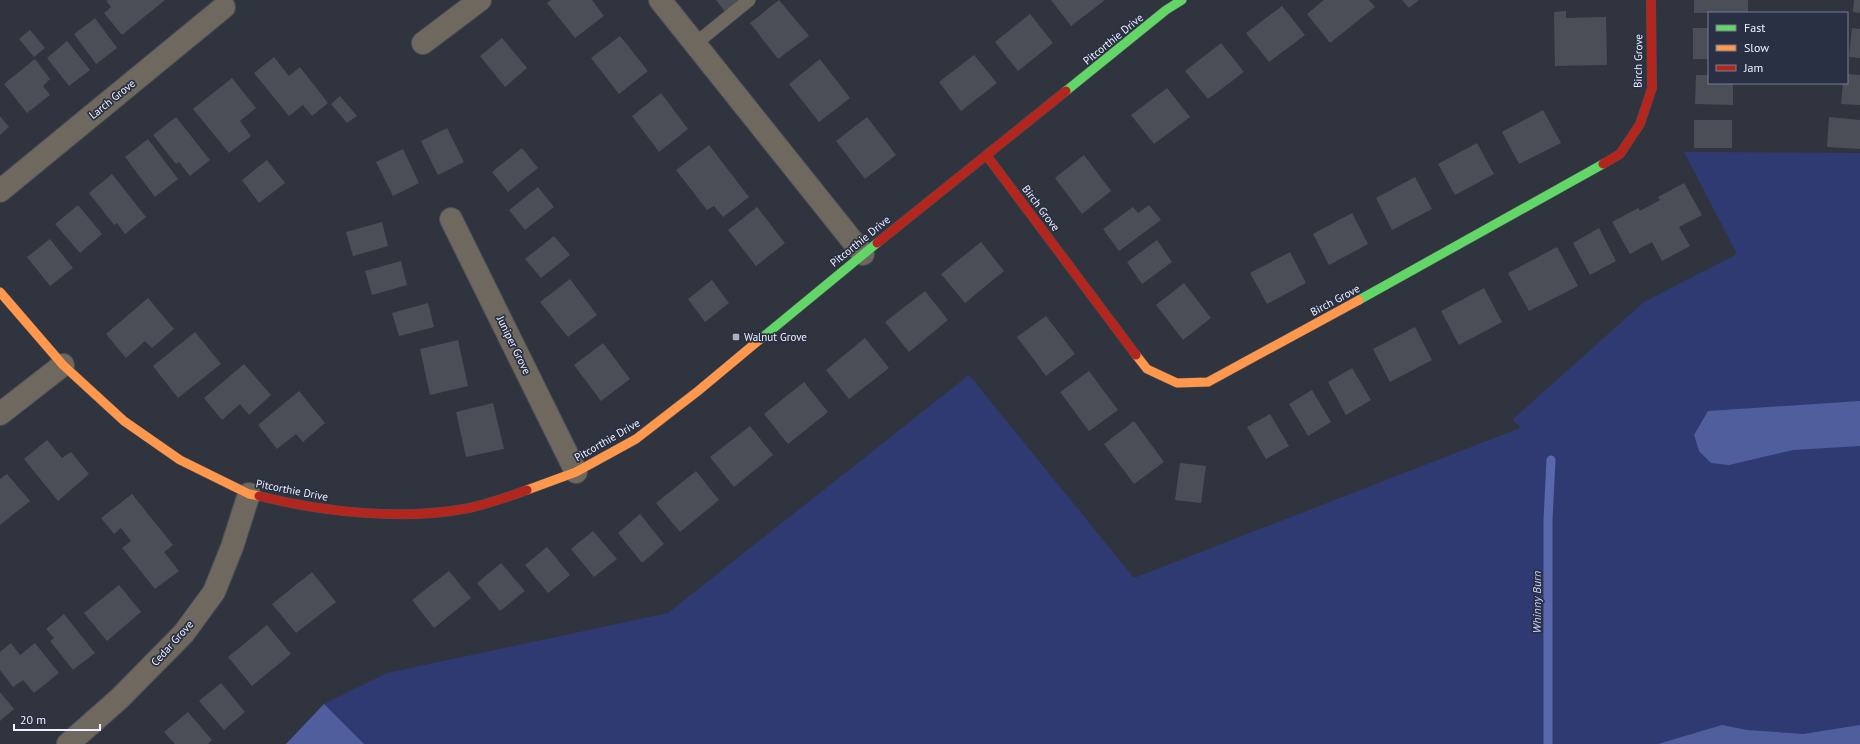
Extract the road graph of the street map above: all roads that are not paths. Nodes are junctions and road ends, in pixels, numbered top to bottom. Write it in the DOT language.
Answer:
graph roads {
  1 [pos="480,0"];
  2 [pos="660,0"];
  3 [pos="749,0"];
  4 [pos="1182,0"];
  5 [pos="1651,0"];
  6 [pos="224,7"];
  7 [pos="423,43"];
  8 [pos="695,44"];
  9 [pos="986,156"];
  10 [pos="0,191"];
  11 [pos="451,219"];
  12 [pos="863,254"];
  13 [pos="0,292"];
  14 [pos="63,364"];
  15 [pos="0,414"];
  16 [pos="576,472"];
  17 [pos="249,494"];
  18 [pos="68,744"];
  1 -- 7 [label="street"];
  2 -- 8 [label="street"];
  3 -- 8 [label="lane"];
  4 -- 9 [label="street, Pitcorthie Drive"];
  5 -- 9 [label="street, Birch Grove"];
  6 -- 10 [label="street, Larch Grove"];
  8 -- 12 [label="street"];
  9 -- 12 [label="street, Pitcorthie Drive"];
  11 -- 16 [label="street, Juniper Grove"];
  12 -- 16 [label="street, Pitcorthie Drive"];
  13 -- 14 [label="street, Pitcorthie Drive"];
  14 -- 15 [label="street"];
  14 -- 17 [label="street, Pitcorthie Drive"];
  16 -- 17 [label="street, Pitcorthie Drive"];
  17 -- 18 [label="street, Cedar Grove"];
}
